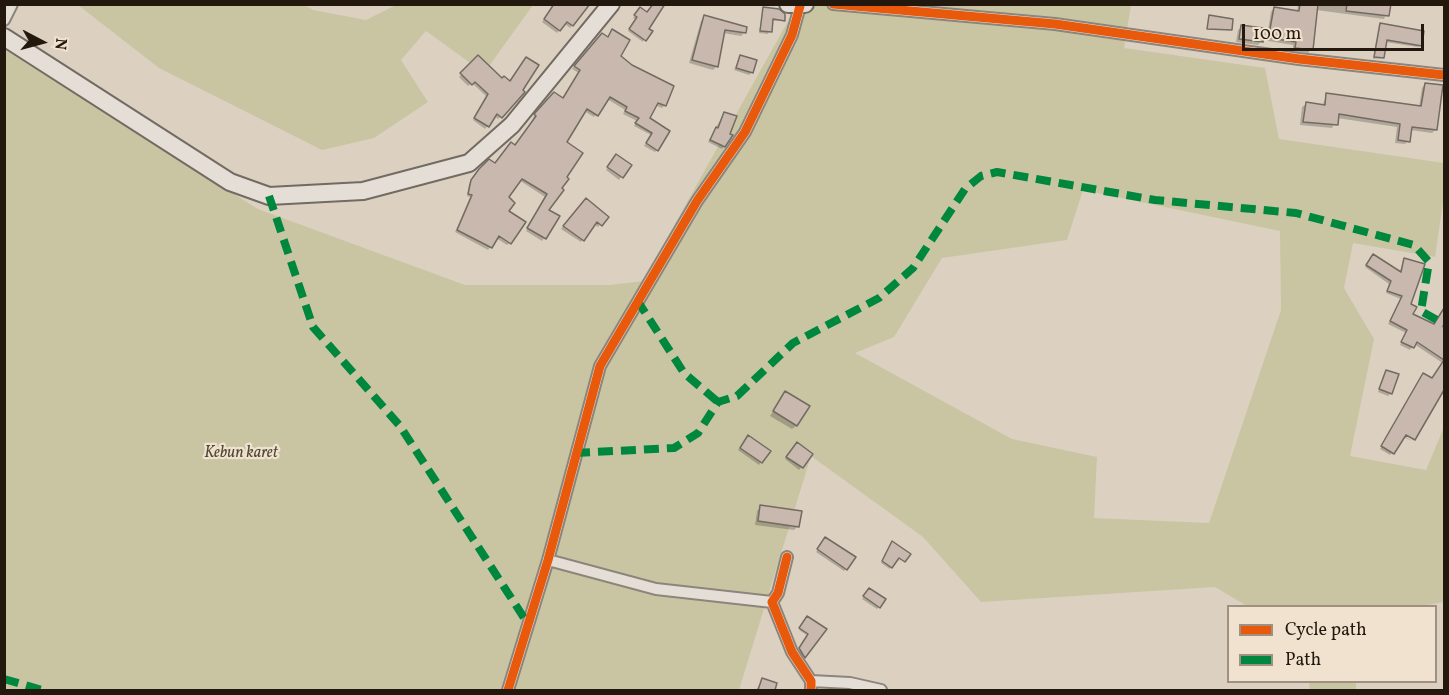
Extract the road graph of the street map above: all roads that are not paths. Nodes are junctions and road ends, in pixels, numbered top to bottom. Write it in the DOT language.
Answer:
graph roads {
  1 [pos="12,4"];
  2 [pos="611,4"];
  3 [pos="833,4"];
  4 [pos="798,5"];
  5 [pos="4,21"];
  6 [pos="4,37"];
  7 [pos="1444,75"];
  8 [pos="787,557"];
  9 [pos="548,560"];
  10 [pos="772,602"];
  11 [pos="811,686"];
  12 [pos="508,690"];
  13 [pos="880,690"];
  1 -- 5 [label="street"];
  2 -- 6 [label="main road"];
  3 -- 7 [label="street"];
  4 -- 9 [label="street"];
  8 -- 10 [label="street"];
  9 -- 10 [label="street"];
  9 -- 12 [label="street"];
  10 -- 11 [label="street"];
  11 -- 13 [label="street"];
}
